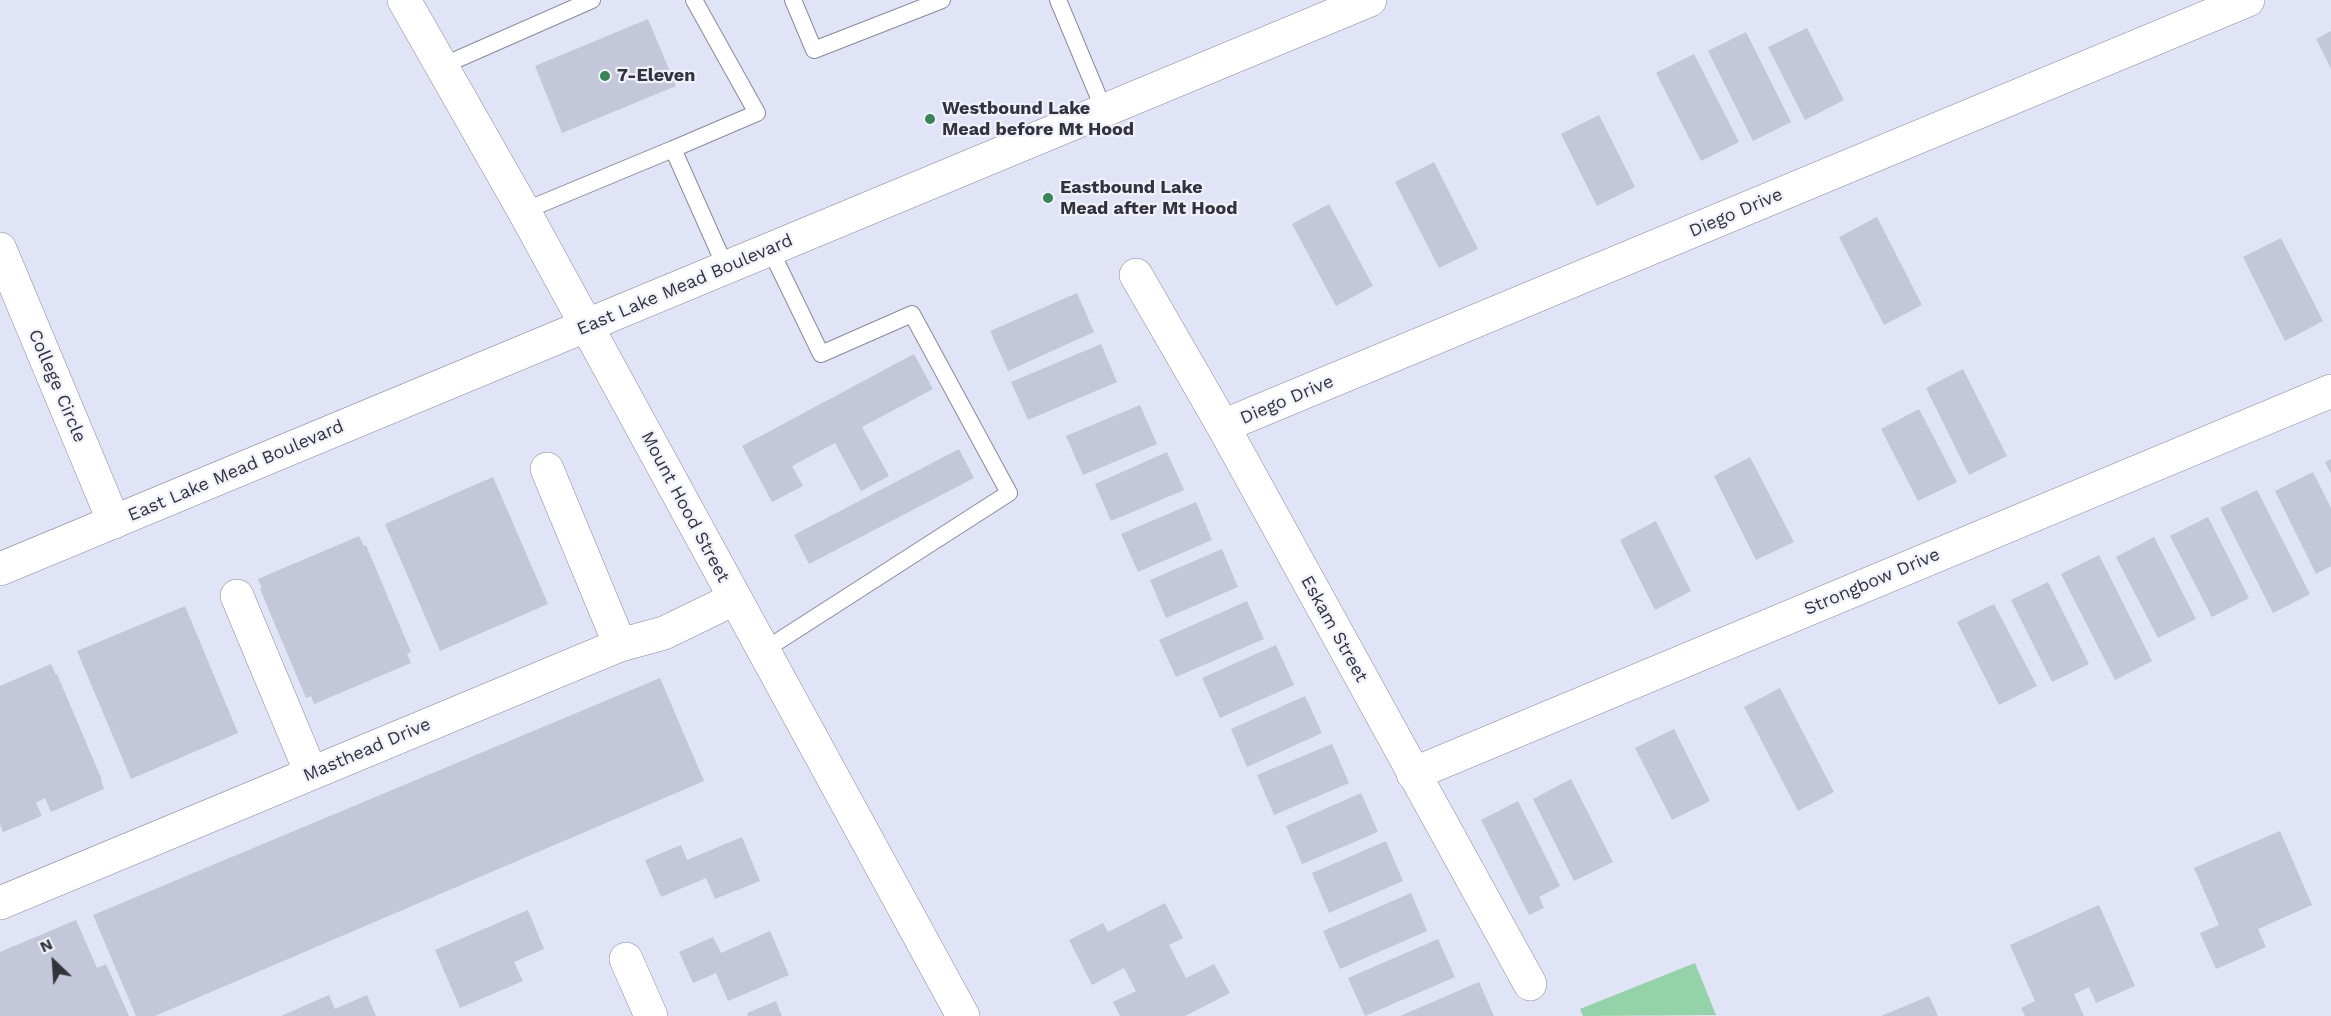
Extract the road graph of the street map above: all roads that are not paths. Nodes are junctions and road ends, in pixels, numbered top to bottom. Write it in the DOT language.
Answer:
graph roads {
  1 [pos="404,0"];
  2 [pos="592,0"];
  3 [pos="694,0"];
  4 [pos="793,0"];
  5 [pos="942,0"];
  6 [pos="1058,0"];
  7 [pos="1370,0"];
  8 [pos="2248,0"];
  9 [pos="442,66"];
  10 [pos="1104,111"];
  11 [pos="673,149"];
  12 [pos="524,211"];
  13 [pos="0,249"];
  14 [pos="770,249"];
  15 [pos="726,268"];
  16 [pos="1136,275"];
  17 [pos="586,326"];
  18 [pos="2331,391"];
  19 [pos="1223,426"];
  20 [pos="547,468"];
  21 [pos="114,522"];
  22 [pos="0,569"];
  23 [pos="237,596"];
  24 [pos="734,599"];
  25 [pos="620,645"];
  26 [pos="763,651"];
  27 [pos="311,773"];
  28 [pos="1413,774"];
  29 [pos="1,900"];
  30 [pos="626,958"];
  31 [pos="1530,984"];
  32 [pos="651,1016"];
  33 [pos="963,1016"];
  1 -- 9 [label="street, Mount Hood Street"];
  2 -- 9 [label="lane"];
  3 -- 11 [label="lane"];
  4 -- 5 [label="lane"];
  6 -- 10 [label="lane"];
  7 -- 10 [label="street, East Lake Mead Boulevard"];
  8 -- 19 [label="street, Diego Drive"];
  9 -- 12 [label="street, Mount Hood Street"];
  10 -- 14 [label="street, East Lake Mead Boulevard"];
  11 -- 12 [label="lane"];
  11 -- 15 [label="lane"];
  12 -- 17 [label="street, Mount Hood Street"];
  13 -- 21 [label="street, College Circle"];
  14 -- 15 [label="street, East Lake Mead Boulevard"];
  14 -- 26 [label="lane"];
  15 -- 17 [label="street, East Lake Mead Boulevard"];
  16 -- 19 [label="street, Eskam Street"];
  17 -- 21 [label="street, East Lake Mead Boulevard"];
  17 -- 24 [label="street, Mount Hood Street"];
  18 -- 28 [label="street, Strongbow Drive"];
  19 -- 28 [label="street, Eskam Street"];
  20 -- 25 [label="street"];
  21 -- 22 [label="street, East Lake Mead Boulevard"];
  23 -- 27 [label="street"];
  24 -- 25 [label="street, Masthead Drive"];
  24 -- 26 [label="street, Mount Hood Street"];
  25 -- 27 [label="street, Masthead Drive"];
  26 -- 33 [label="street, Mount Hood Street"];
  27 -- 29 [label="street, Masthead Drive"];
  28 -- 31 [label="street, Eskam Street"];
  30 -- 32 [label="street"];
}
